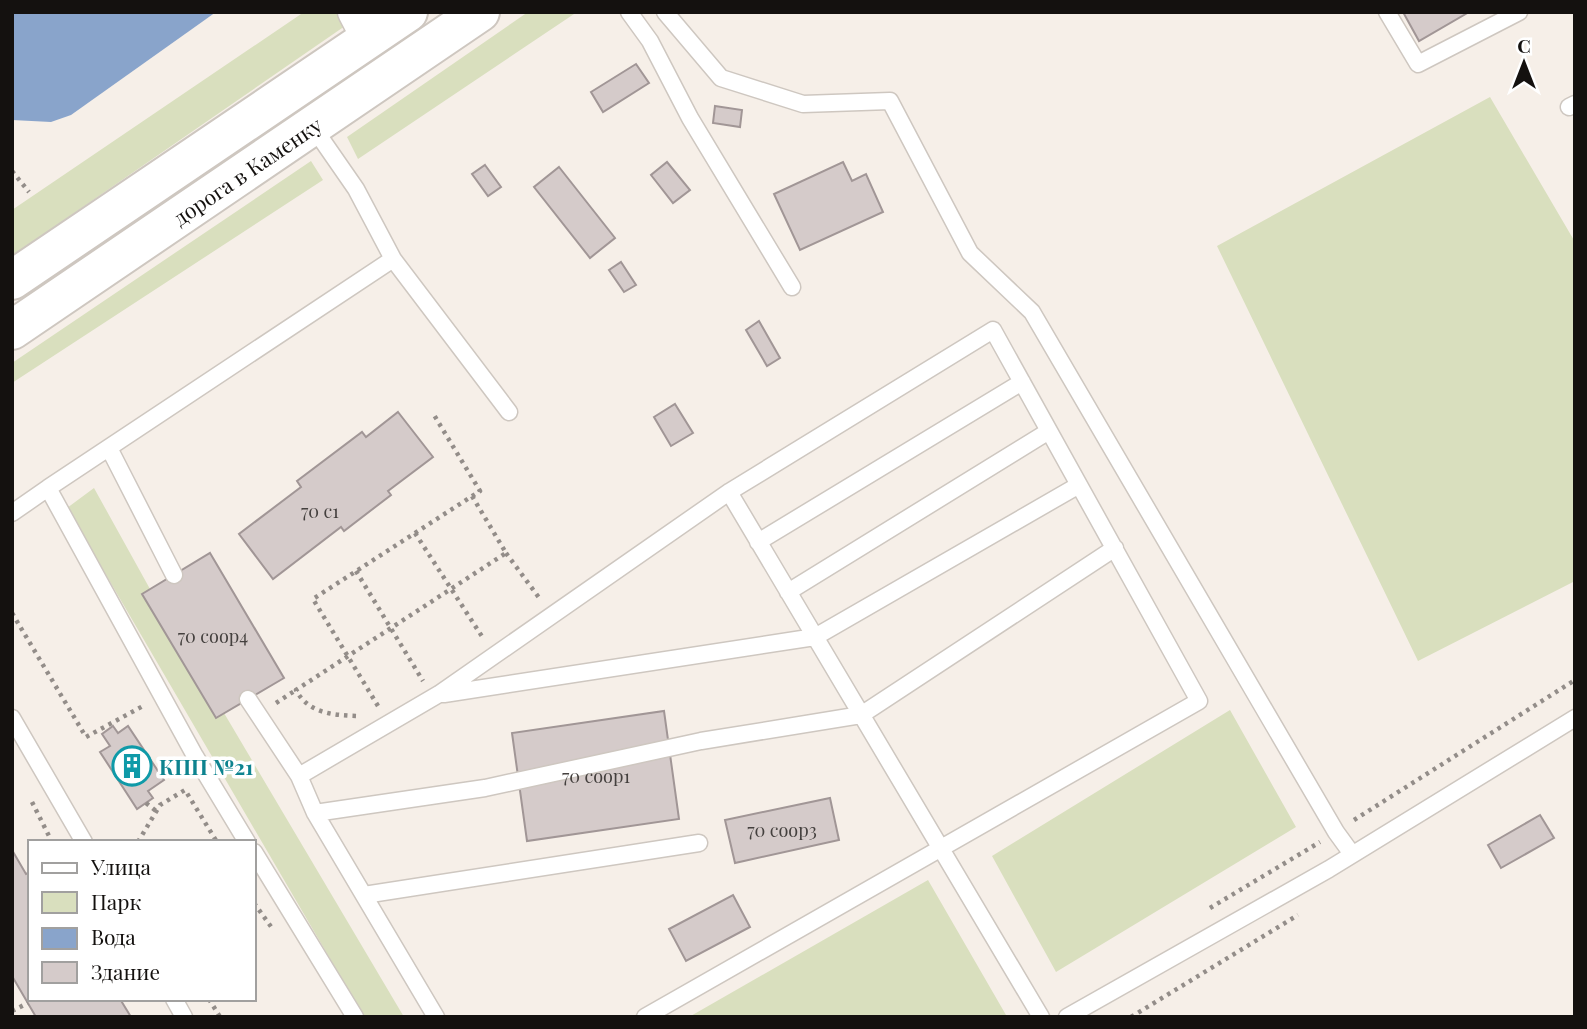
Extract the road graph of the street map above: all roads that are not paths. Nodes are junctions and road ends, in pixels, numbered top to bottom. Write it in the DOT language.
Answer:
graph roads {
  1 [pos="408,12"];
  2 [pos="480,12"];
  3 [pos="629,12"];
  4 [pos="665,12"];
  5 [pos="1387,12"];
  6 [pos="1519,12"];
  7 [pos="361,25"];
  8 [pos="313,127"];
  9 [pos="393,259"];
  10 [pos="12,280"];
  11 [pos="792,287"];
  12 [pos="12,330"];
  13 [pos="1022,382"];
  14 [pos="509,412"];
  15 [pos="1049,431"];
  16 [pos="109,448"];
  17 [pos="1079,485"];
  18 [pos="48,488"];
  19 [pos="729,492"];
  20 [pos="12,513"];
  21 [pos="758,542"];
  22 [pos="1115,548"];
  23 [pos="174,575"];
  24 [pos="788,592"];
  25 [pos="815,637"];
  26 [pos="439,694"];
  27 [pos="248,699"];
  28 [pos="861,715"];
  29 [pos="12,718"];
  30 [pos="1575,718"];
  31 [pos="299,776"];
  32 [pos="316,813"];
  33 [pos="83,840"];
  34 [pos="246,840"];
  35 [pos="699,844"];
  36 [pos="941,848"];
  37 [pos="1352,854"];
  38 [pos="256,855"];
  39 [pos="364,895"];
  40 [pos="175,1001"];
  41 [pos="184,1017"];
  42 [pos="355,1017"];
  43 [pos="436,1017"];
  44 [pos="645,1017"];
  45 [pos="1041,1017"];
  46 [pos="1067,1017"];
  1 -- 7 [label="main road, дорога в Каменку"];
  2 -- 8 [label="main road, дорога в Каменку"];
  3 -- 11 [label="lane"];
  4 -- 37 [label="lane"];
  5 -- 6 [label="lane"];
  7 -- 10 [label="main road, дорога в Каменку"];
  8 -- 9 [label="lane"];
  8 -- 12 [label="main road, дорога в Каменку"];
  9 -- 14 [label="lane"];
  9 -- 16 [label="lane"];
  13 -- 15 [label="lane"];
  13 -- 19 [label="lane"];
  13 -- 21 [label="lane"];
  15 -- 17 [label="lane"];
  15 -- 24 [label="lane"];
  16 -- 18 [label="lane"];
  16 -- 23 [label="lane"];
  17 -- 22 [label="lane"];
  17 -- 25 [label="lane"];
  18 -- 20 [label="lane"];
  18 -- 34 [label="lane"];
  19 -- 21 [label="lane"];
  19 -- 26 [label="lane"];
  21 -- 24 [label="lane"];
  22 -- 28 [label="lane"];
  22 -- 36 [label="lane"];
  24 -- 25 [label="lane"];
  25 -- 26 [label="lane"];
  25 -- 28 [label="lane"];
  26 -- 31 [label="lane"];
  27 -- 31 [label="lane"];
  28 -- 32 [label="lane"];
  28 -- 36 [label="lane"];
  29 -- 33 [label="lane"];
  30 -- 37 [label="lane"];
  31 -- 32 [label="lane"];
  32 -- 39 [label="lane"];
  35 -- 39 [label="lane"];
  36 -- 44 [label="lane"];
  36 -- 45 [label="lane"];
  37 -- 46 [label="lane"];
  38 -- 42 [label="lane"];
  39 -- 43 [label="lane"];
  40 -- 41 [label="lane"];
}
